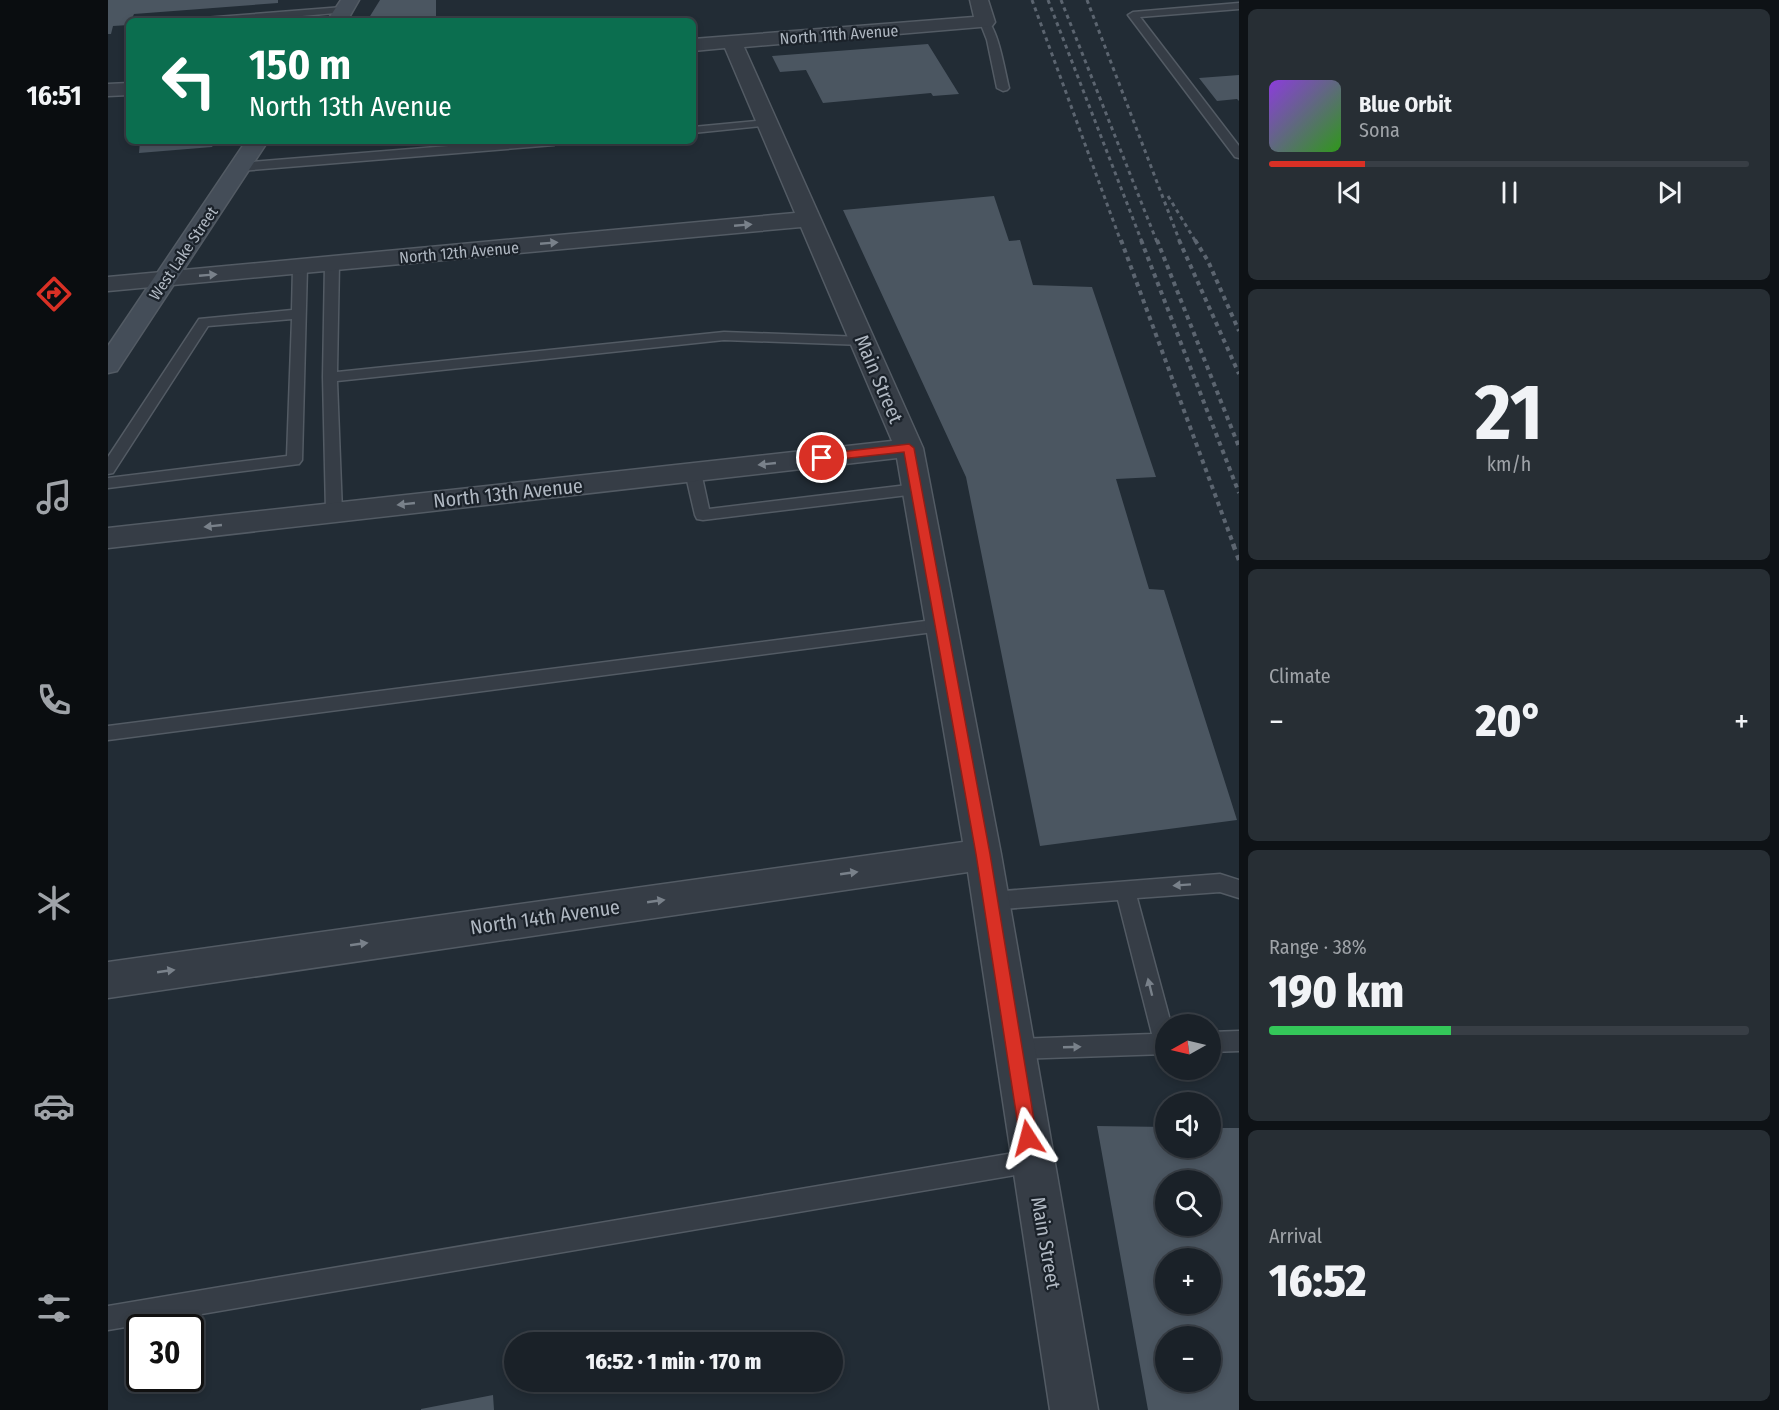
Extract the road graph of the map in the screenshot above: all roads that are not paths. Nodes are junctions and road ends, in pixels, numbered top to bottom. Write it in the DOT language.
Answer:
graph roads {
  1 [pos="979,0"];
  2 [pos="1239,6"];
  3 [pos="343,10"];
  4 [pos="252,18"];
  5 [pos="985,22"];
  6 [pos="732,42"];
  7 [pos="696,45"];
  8 [pos="1003,88"];
  9 [pos="126,89"];
  10 [pos="108,90"];
  11 [pos="768,123"];
  12 [pos="696,130"];
  13 [pos="255,144"];
  14 [pos="518,144"];
  15 [pos="1239,154"];
  16 [pos="240,167"];
  17 [pos="810,219"];
  18 [pos="332,263"];
  19 [pos="300,267"];
  20 [pos="166,279"];
  21 [pos="108,284"];
  22 [pos="297,314"];
  23 [pos="863,341"];
  24 [pos="108,365"];
  25 [pos="330,377"];
  26 [pos="909,448"];
  27 [pos="108,469"];
  28 [pos="693,472"];
  29 [pos="108,483"];
  30 [pos="916,489"];
  31 [pos="334,512"];
  32 [pos="108,538"];
  33 [pos="941,625"];
  34 [pos="108,733"];
  35 [pos="983,854"];
  36 [pos="1125,889"];
  37 [pos="1239,889"];
  38 [pos="991,901"];
  39 [pos="108,980"];
  40 [pos="1157,1014"];
  41 [pos="1239,1041"];
  42 [pos="1221,1042"];
  43 [pos="1155,1044"];
  44 [pos="1014,1048"];
  45 [pos="1032,1161"];
  46 [pos="108,1318"];
  47 [pos="1074,1410"];
  1 -- 5 [label="street"];
  2 -- 15 [label="lane"];
  3 -- 4 [label="lane"];
  5 -- 6 [label="street, North 11th Avenue"];
  5 -- 8 [label="lane"];
  6 -- 7 [label="street, North 11th Avenue"];
  6 -- 11 [label="street, Main Street"];
  9 -- 10 [label="street"];
  11 -- 12 [label="lane"];
  11 -- 17 [label="street, Main Street"];
  13 -- 16 [label="main road, West Lake Street"];
  14 -- 16 [label="lane"];
  16 -- 20 [label="main road, West Lake Street"];
  18 -- 17 [label="street, North 12th Avenue, one-way"];
  17 -- 23 [label="street, Main Street"];
  18 -- 19 [label="street, North 12th Avenue"];
  18 -- 25 [label="lane"];
  20 -- 19 [label="street, North 12th Avenue, one-way"];
  19 -- 22 [label="lane"];
  20 -- 21 [label="street, North 12th Avenue"];
  20 -- 24 [label="main road, West Lake Street"];
  22 -- 27 [label="lane"];
  22 -- 29 [label="lane"];
  23 -- 25 [label="lane"];
  23 -- 26 [label="street, Main Street"];
  25 -- 31 [label="lane"];
  26 -- 28 [label="street, North 13th Avenue, one-way"];
  26 -- 30 [label="street, Main Street"];
  28 -- 30 [label="lane"];
  28 -- 31 [label="street, North 13th Avenue, one-way"];
  30 -- 33 [label="street, Main Street"];
  31 -- 32 [label="street, North 13th Avenue, one-way"];
  33 -- 34 [label="lane"];
  33 -- 35 [label="street, Main Street"];
  35 -- 38 [label="street, Main Street"];
  39 -- 35 [label="street, North 14th Avenue, one-way"];
  37 -- 36 [label="lane, one-way"];
  36 -- 38 [label="lane"];
  40 -- 36 [label="lane, one-way"];
  38 -- 44 [label="street, Main Street"];
  41 -- 42 [label="lane"];
  44 -- 43 [label="lane, one-way"];
  44 -- 45 [label="street, Main Street"];
  45 -- 46 [label="lane"];
  45 -- 47 [label="street, Main Street"];
}
